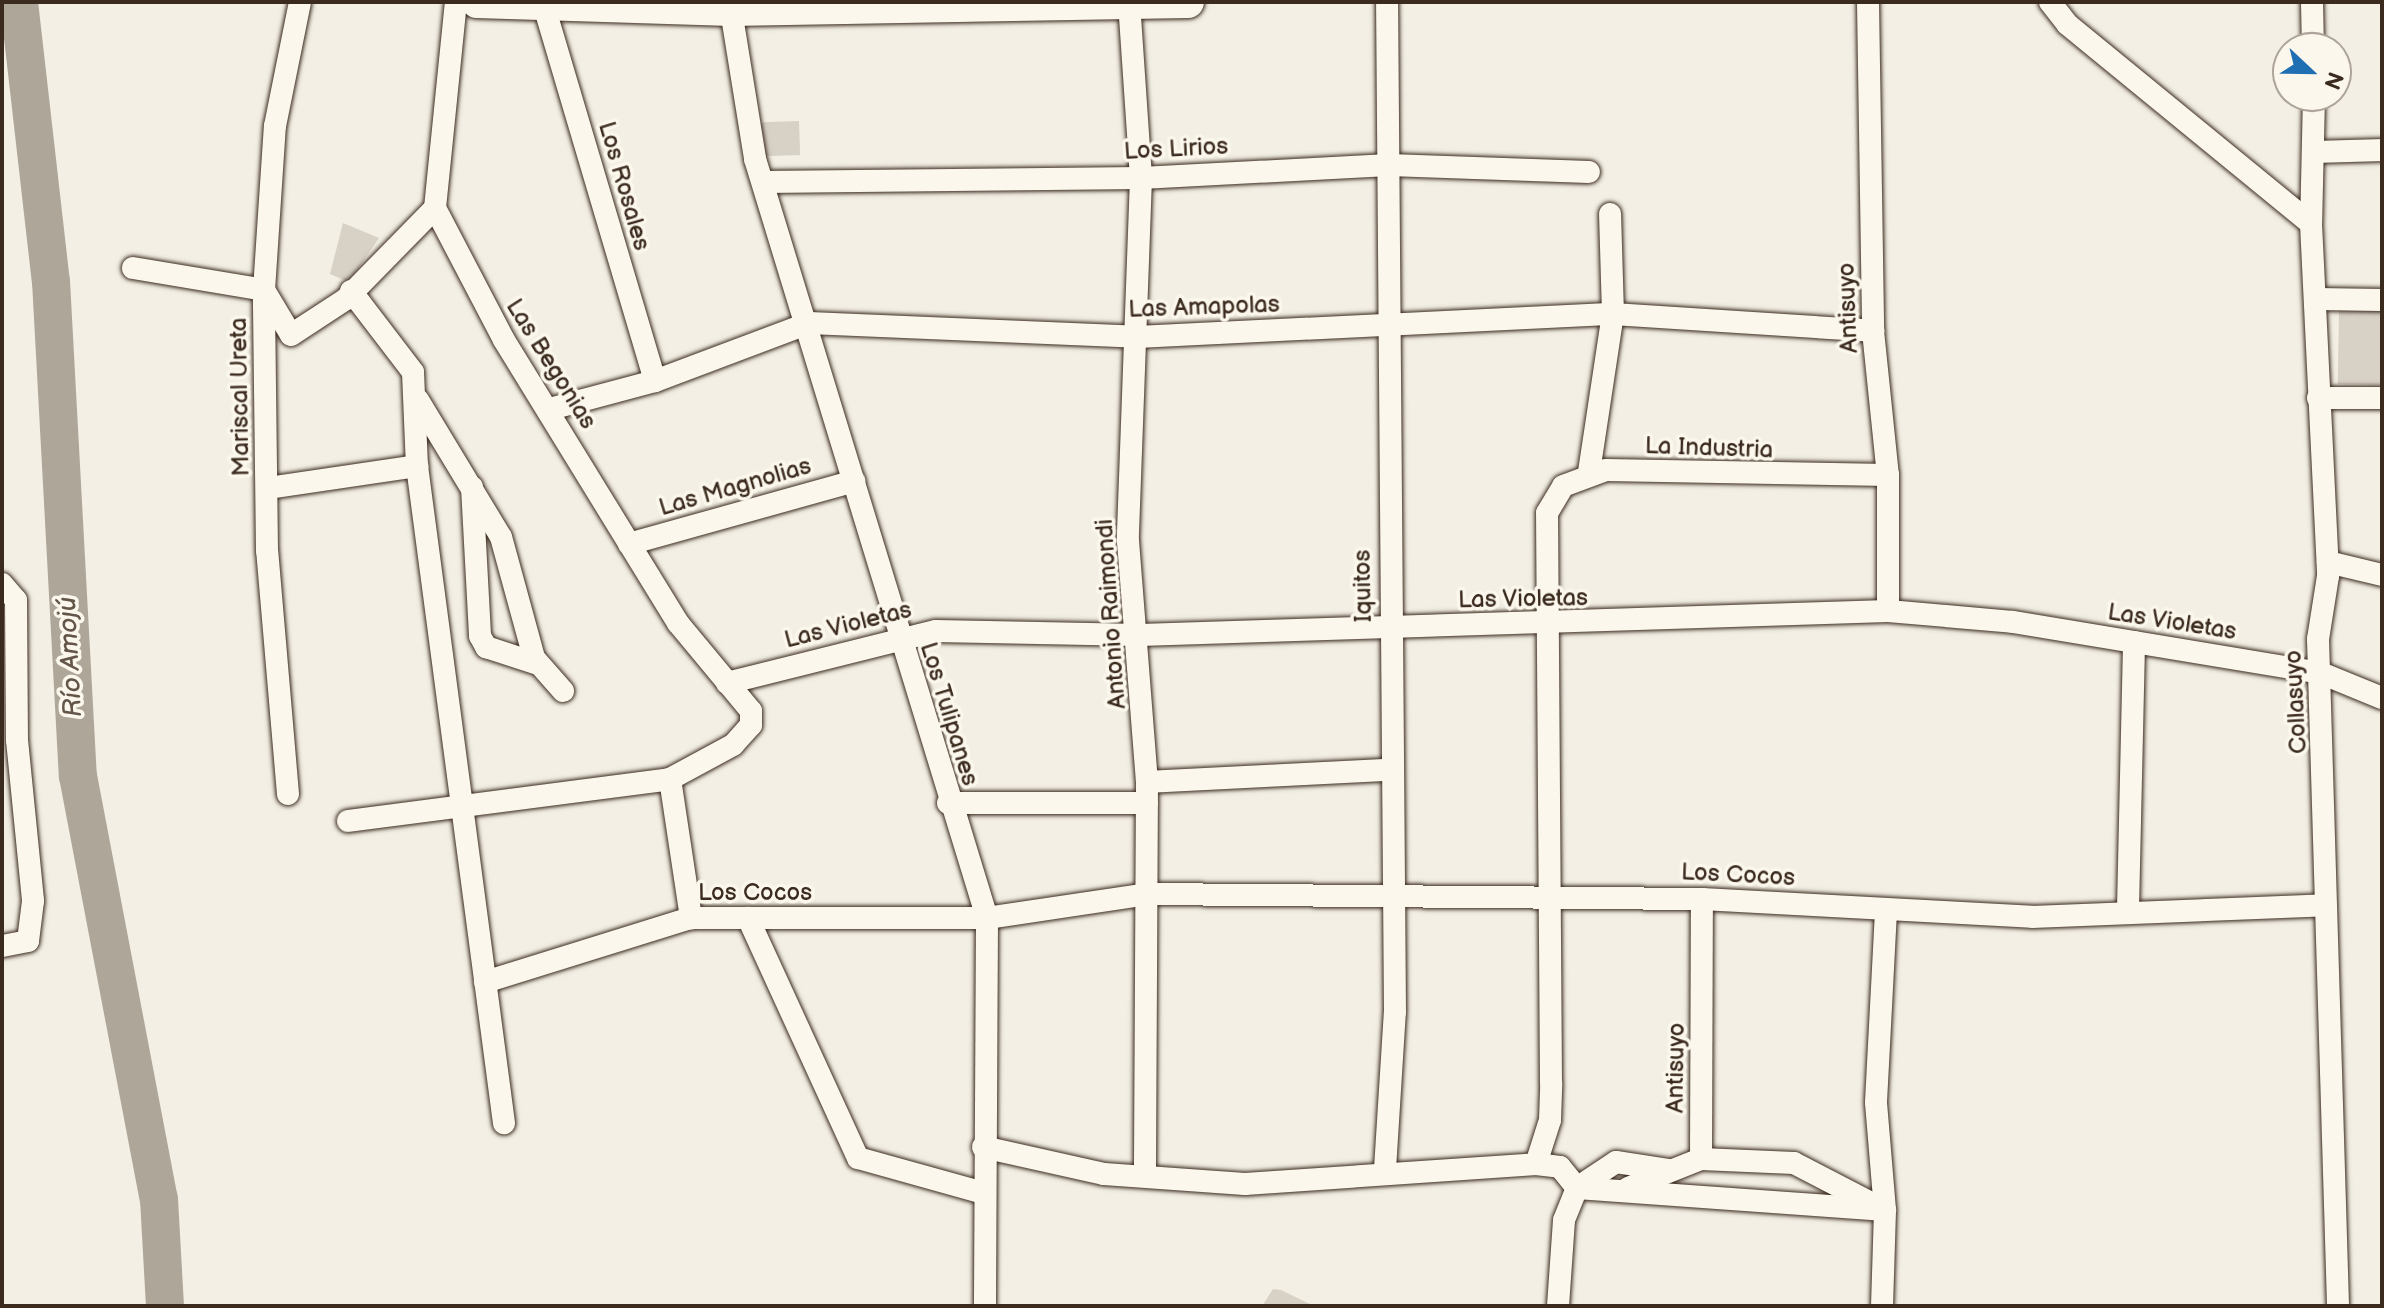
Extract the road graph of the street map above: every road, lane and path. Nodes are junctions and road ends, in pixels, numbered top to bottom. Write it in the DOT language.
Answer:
graph roads {
  1 [pos="300,2"];
  2 [pos="456,2"];
  3 [pos="477,2"];
  4 [pos="1188,2"];
  5 [pos="1387,2"];
  6 [pos="1868,2"];
  7 [pos="2050,2"];
  8 [pos="2312,2"];
  9 [pos="1129,3"];
  10 [pos="544,6"];
  11 [pos="731,10"];
  12 [pos="2313,32"];
  13 [pos="2315,112"];
  14 [pos="2382,150"];
  15 [pos="2316,152"];
  16 [pos="1389,165"];
  17 [pos="1589,172"];
  18 [pos="1141,178"];
  19 [pos="764,182"];
  20 [pos="435,208"];
  21 [pos="1610,214"];
  22 [pos="2311,224"];
  23 [pos="133,268"];
  24 [pos="264,290"];
  25 [pos="351,291"];
  26 [pos="2317,299"];
  27 [pos="2382,300"];
  28 [pos="1613,314"];
  29 [pos="809,323"];
  30 [pos="1386,325"];
  31 [pos="1873,331"];
  32 [pos="1137,337"];
  33 [pos="655,381"];
  34 [pos="415,396"];
  35 [pos="2318,398"];
  36 [pos="2382,398"];
  37 [pos="550,409"];
  38 [pos="417,466"];
  39 [pos="1589,472"];
  40 [pos="1888,475"];
  41 [pos="854,481"];
  42 [pos="472,487"];
  43 [pos="268,488"];
  44 [pos="629,544"];
  45 [pos="2328,562"];
  46 [pos="2382,575"];
  47 [pos="2,584"];
  48 [pos="1888,611"];
  49 [pos="1546,625"];
  50 [pos="1390,628"];
  51 [pos="1140,635"];
  52 [pos="898,636"];
  53 [pos="2134,642"];
  54 [pos="538,664"];
  55 [pos="2321,673"];
  56 [pos="727,683"];
  57 [pos="563,691"];
  58 [pos="2382,698"];
  59 [pos="1388,770"];
  60 [pos="670,779"];
  61 [pos="1147,792"];
  62 [pos="288,794"];
  63 [pos="948,803"];
  64 [pos="461,808"];
  65 [pos="348,821"];
  66 [pos="1147,894"];
  67 [pos="1394,896"];
  68 [pos="1552,896"];
  69 [pos="1702,899"];
  70 [pos="2326,905"];
  71 [pos="1886,909"];
  72 [pos="2128,909"];
  73 [pos="691,918"];
  74 [pos="748,918"];
  75 [pos="987,918"];
  76 [pos="2,946"];
  77 [pos="485,982"];
  78 [pos="504,1123"];
  79 [pos="983,1147"];
  80 [pos="1701,1159"];
  81 [pos="1536,1164"];
  82 [pos="1385,1169"];
  83 [pos="1669,1170"];
  84 [pos="1145,1175"];
  85 [pos="1577,1188"];
  86 [pos="1628,1188"];
  87 [pos="983,1193"];
  88 [pos="1885,1210"];
  89 [pos="985,1306"];
  90 [pos="1558,1306"];
  91 [pos="1882,1306"];
  92 [pos="2338,1306"];
  1 -- 24 [label="street, Mariscal Ureta"];
  2 -- 20 [label="street, Las Begonias"];
  3 -- 10 [label="highway"];
  4 -- 9 [label="highway"];
  5 -- 16 [label="street, Iquitos"];
  6 -- 31 [label="street, Antisuyo"];
  7 -- 22 [label="street"];
  8 -- 12 [label="street"];
  9 -- 11 [label="highway"];
  9 -- 18 [label="street, Antonio Raimondi"];
  10 -- 11 [label="highway"];
  10 -- 33 [label="street, Los Rosales"];
  11 -- 19 [label="street, Los Tulipanes"];
  13 -- 15 [label="street, Collasuyo"];
  14 -- 15 [label="street"];
  15 -- 22 [label="street, Collasuyo"];
  16 -- 17 [label="street, Los Lirios"];
  16 -- 18 [label="street, Los Lirios"];
  16 -- 30 [label="street, Iquitos"];
  18 -- 19 [label="street, Los Lirios"];
  18 -- 32 [label="street, Antonio Raimondi"];
  19 -- 29 [label="street, Los Tulipanes"];
  20 -- 25 [label="street"];
  20 -- 37 [label="street, Las Begonias"];
  21 -- 28 [label="street"];
  22 -- 26 [label="street, Collasuyo"];
  23 -- 24 [label="street"];
  24 -- 25 [label="street"];
  24 -- 43 [label="street, Mariscal Ureta"];
  25 -- 34 [label="street"];
  26 -- 27 [label="street"];
  26 -- 35 [label="street, Collasuyo"];
  28 -- 30 [label="street, Las Amapolas"];
  28 -- 31 [label="street, Las Amapolas"];
  28 -- 39 [label="street"];
  29 -- 32 [label="street, Las Amapolas"];
  29 -- 33 [label="street, Las Amapolas"];
  29 -- 41 [label="street, Los Tulipanes"];
  30 -- 32 [label="street, Las Amapolas"];
  30 -- 50 [label="street, Iquitos"];
  31 -- 40 [label="street, Antisuyo"];
  32 -- 51 [label="street, Antonio Raimondi"];
  33 -- 37 [label="street, Las Amapolas"];
  34 -- 38 [label="street"];
  34 -- 42 [label="street"];
  35 -- 36 [label="street"];
  35 -- 45 [label="street, Collasuyo"];
  37 -- 44 [label="street, Las Begonias"];
  38 -- 43 [label="street"];
  38 -- 64 [label="street"];
  39 -- 40 [label="street, La Industria"];
  39 -- 49 [label="street"];
  40 -- 48 [label="street, Antisuyo"];
  41 -- 44 [label="street, Las Magnolias"];
  41 -- 52 [label="street, Los Tulipanes"];
  42 -- 54 [label="street"];
  42 -- 54 [label="street"];
  43 -- 62 [label="street, Mariscal Ureta"];
  44 -- 56 [label="street, Las Begonias"];
  45 -- 46 [label="street"];
  45 -- 55 [label="street, Collasuyo"];
  47 -- 76 [label="street"];
  48 -- 49 [label="street, Las Violetas"];
  48 -- 53 [label="street, Las Violetas"];
  49 -- 50 [label="street, Las Violetas"];
  49 -- 68 [label="street"];
  50 -- 51 [label="street, Las Violetas"];
  50 -- 59 [label="street, Iquitos"];
  51 -- 52 [label="street, Las Violetas"];
  51 -- 61 [label="street, Antonio Raimondi"];
  52 -- 56 [label="street, Las Violetas"];
  52 -- 63 [label="street, Los Tulipanes"];
  53 -- 55 [label="street, Las Violetas"];
  53 -- 72 [label="street"];
  54 -- 57 [label="street"];
  55 -- 58 [label="street, Las Violetas"];
  55 -- 70 [label="street, Collasuyo"];
  56 -- 60 [label="street, Las Begonias"];
  59 -- 61 [label="street"];
  59 -- 67 [label="street, Iquitos"];
  60 -- 64 [label="street"];
  60 -- 73 [label="street"];
  61 -- 63 [label="street"];
  61 -- 66 [label="street, Antonio Raimondi"];
  63 -- 75 [label="street, Los Tulipanes"];
  64 -- 65 [label="street"];
  64 -- 77 [label="street"];
  66 -- 67 [label="street, Los Cocos"];
  66 -- 75 [label="street, Los Cocos"];
  66 -- 84 [label="street, Antonio Raimondi"];
  67 -- 68 [label="street, Los Cocos"];
  67 -- 82 [label="street, Iquitos"];
  68 -- 69 [label="street, Los Cocos"];
  68 -- 81 [label="street"];
  69 -- 71 [label="street, Los Cocos"];
  69 -- 80 [label="street, Antisuyo"];
  70 -- 72 [label="street, Los Cocos"];
  70 -- 92 [label="street, Collasuyo"];
  71 -- 72 [label="street, Los Cocos"];
  71 -- 88 [label="street"];
  73 -- 74 [label="street, Los Cocos"];
  73 -- 77 [label="street, Los Cocos"];
  74 -- 75 [label="street, Los Cocos"];
  74 -- 87 [label="street"];
  75 -- 79 [label="street, Los Tulipanes"];
  77 -- 78 [label="street"];
  79 -- 84 [label="street"];
  79 -- 87 [label="street, Los Tulipanes"];
  80 -- 83 [label="street"];
  80 -- 88 [label="street"];
  81 -- 82 [label="street"];
  81 -- 85 [label="street"];
  82 -- 84 [label="street"];
  83 -- 85 [label="street"];
  83 -- 86 [label="street"];
  85 -- 86 [label="street"];
  85 -- 90 [label="street"];
  86 -- 88 [label="street"];
  87 -- 89 [label="street, Los Tulipanes"];
  88 -- 91 [label="street"];
}
